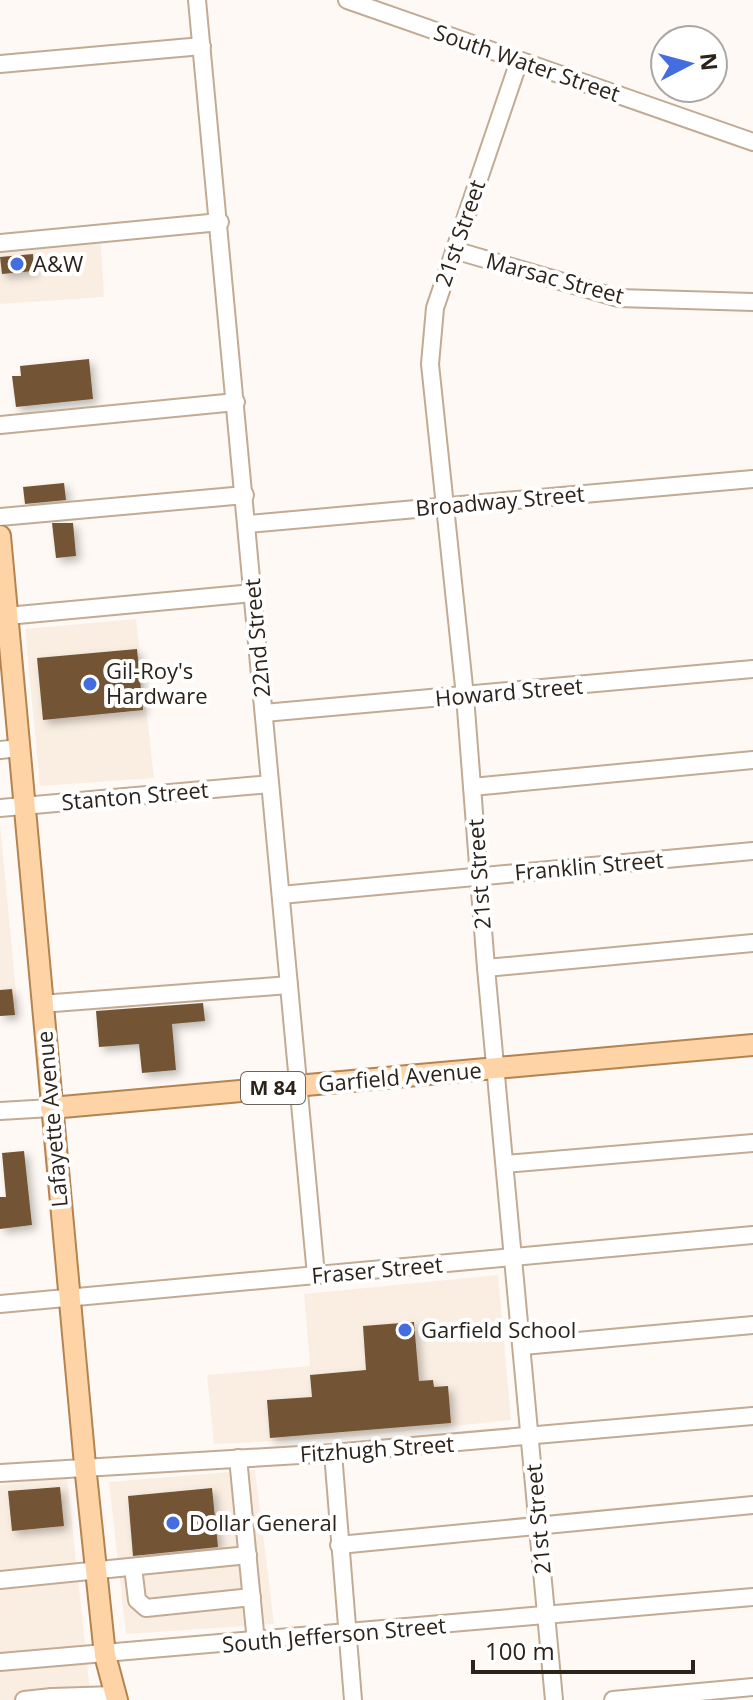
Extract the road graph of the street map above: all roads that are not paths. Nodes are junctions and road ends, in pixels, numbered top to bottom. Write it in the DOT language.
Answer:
graph roads {
  1 [pos="197,0"];
  2 [pos="347,0"];
  3 [pos="202,46"];
  4 [pos="519,61"];
  5 [pos="0,64"];
  6 [pos="753,142"];
  7 [pos="220,222"];
  8 [pos="0,243"];
  9 [pos="454,250"];
  10 [pos="753,302"];
  11 [pos="236,402"];
  12 [pos="0,425"];
  13 [pos="753,479"];
  14 [pos="245,495"];
  15 [pos="446,506"];
  16 [pos="0,517"];
  17 [pos="248,524"];
  18 [pos="0,536"];
  19 [pos="253,593"];
  20 [pos="4,617"];
  21 [pos="753,669"];
  22 [pos="465,696"];
  23 [pos="264,713"];
  24 [pos="9,749"];
  25 [pos="753,760"];
  26 [pos="270,784"];
  27 [pos="472,787"];
  28 [pos="25,806"];
  29 [pos="0,808"];
  30 [pos="753,851"];
  31 [pos="479,876"];
  32 [pos="281,895"];
  33 [pos="753,943"];
  34 [pos="486,968"];
  35 [pos="289,985"];
  36 [pos="41,1004"];
  37 [pos="753,1045"];
  38 [pos="495,1068"];
  39 [pos="299,1085"];
  40 [pos="51,1108"];
  41 [pos="0,1111"];
  42 [pos="753,1143"];
  43 [pos="505,1164"];
  44 [pos="753,1235"];
  45 [pos="515,1256"];
  46 [pos="316,1275"];
  47 [pos="70,1298"];
  48 [pos="0,1304"];
  49 [pos="753,1325"];
  50 [pos="523,1346"];
  51 [pos="753,1416"];
  52 [pos="530,1437"];
  53 [pos="333,1453"];
  54 [pos="238,1458"];
  55 [pos="85,1465"];
  56 [pos="0,1473"];
  57 [pos="753,1505"];
  58 [pos="540,1524"];
  59 [pos="339,1545"];
  60 [pos="248,1555"];
  61 [pos="133,1567"];
  62 [pos="96,1571"];
  63 [pos="0,1580"];
  64 [pos="252,1597"];
  65 [pos="753,1597"];
  66 [pos="547,1616"];
  67 [pos="348,1635"];
  68 [pos="256,1642"];
  69 [pos="105,1655"];
  70 [pos="0,1662"];
  71 [pos="753,1687"];
  72 [pos="52,1698"];
  73 [pos="116,1698"];
  74 [pos="24,1700"];
  75 [pos="353,1700"];
  76 [pos="554,1700"];
  77 [pos="613,1700"];
  1 -- 3 [label="street, 22nd Street"];
  2 -- 4 [label="street, South Water Street"];
  3 -- 5 [label="street"];
  3 -- 7 [label="street, 22nd Street"];
  4 -- 6 [label="street, South Water Street"];
  4 -- 9 [label="street, 21st Street"];
  7 -- 8 [label="street"];
  7 -- 11 [label="street, 22nd Street"];
  9 -- 10 [label="street, Marsac Street"];
  9 -- 15 [label="street, 21st Street"];
  11 -- 12 [label="street"];
  11 -- 14 [label="street, 22nd Street"];
  13 -- 15 [label="street, Broadway Street"];
  14 -- 16 [label="street"];
  14 -- 17 [label="street, 22nd Street"];
  15 -- 17 [label="street, Broadway Street"];
  15 -- 22 [label="street, 21st Street"];
  17 -- 19 [label="street, 22nd Street"];
  18 -- 20 [label="main road, Lafayette Avenue"];
  19 -- 20 [label="street"];
  19 -- 23 [label="street, 22nd Street"];
  20 -- 24 [label="main road, Lafayette Avenue"];
  21 -- 22 [label="street, Howard Street"];
  22 -- 23 [label="street, Howard Street"];
  22 -- 27 [label="street, 21st Street"];
  23 -- 26 [label="street, 22nd Street"];
  24 -- 28 [label="main road, Lafayette Avenue"];
  25 -- 27 [label="street"];
  26 -- 28 [label="street, Stanton Street"];
  26 -- 32 [label="street, 22nd Street"];
  27 -- 31 [label="street, 21st Street"];
  28 -- 29 [label="street, Stanton Street"];
  28 -- 36 [label="main road, Lafayette Avenue"];
  30 -- 31 [label="street, Franklin Street"];
  31 -- 32 [label="street, Franklin Street"];
  31 -- 34 [label="street, 21st Street"];
  32 -- 35 [label="street, 22nd Street"];
  33 -- 34 [label="street"];
  34 -- 38 [label="street, 21st Street"];
  35 -- 36 [label="street"];
  35 -- 39 [label="street, 22nd Street"];
  36 -- 40 [label="main road, Lafayette Avenue"];
  37 -- 38 [label="main road, Garfield Avenue / M 84"];
  38 -- 39 [label="main road, Garfield Avenue / M 84"];
  38 -- 43 [label="street, 21st Street"];
  39 -- 40 [label="main road, Garfield Avenue / M 84"];
  39 -- 46 [label="street, 22nd Street"];
  40 -- 41 [label="street, Garfield Avenue"];
  40 -- 47 [label="main road, Lafayette Avenue"];
  42 -- 43 [label="street"];
  43 -- 45 [label="street, 21st Street"];
  44 -- 45 [label="street, Fraser Street"];
  45 -- 46 [label="street, Fraser Street"];
  45 -- 50 [label="street, 21st Street"];
  46 -- 47 [label="street, Fraser Street"];
  47 -- 48 [label="street, Fraser Street"];
  47 -- 55 [label="main road, Lafayette Avenue"];
  49 -- 50 [label="street"];
  50 -- 52 [label="street, 21st Street"];
  51 -- 52 [label="street, Fitzhugh Street"];
  52 -- 53 [label="street, Fitzhugh Street"];
  52 -- 58 [label="street, 21st Street"];
  53 -- 54 [label="street, Fitzhugh Street"];
  53 -- 59 [label="street"];
  54 -- 55 [label="street, Fitzhugh Street"];
  54 -- 60 [label="street"];
  55 -- 56 [label="street, Fitzhugh Street"];
  55 -- 62 [label="main road, Lafayette Avenue"];
  57 -- 58 [label="street"];
  58 -- 59 [label="street"];
  58 -- 66 [label="street, 21st Street"];
  59 -- 67 [label="street"];
  60 -- 61 [label="street"];
  60 -- 64 [label="street"];
  61 -- 62 [label="street"];
  61 -- 64 [label="street"];
  62 -- 63 [label="street"];
  62 -- 69 [label="main road, Lafayette Avenue"];
  64 -- 68 [label="street"];
  65 -- 66 [label="street, South Jefferson Street"];
  66 -- 67 [label="street, South Jefferson Street"];
  66 -- 76 [label="street, 21st Street"];
  67 -- 68 [label="street, South Jefferson Street"];
  67 -- 75 [label="street"];
  68 -- 69 [label="street, South Jefferson Street"];
  69 -- 70 [label="street, South Jefferson Street"];
  69 -- 73 [label="main road, Lafayette Avenue"];
  71 -- 77 [label="street"];
  72 -- 73 [label="street"];
  72 -- 74 [label="street"];
}
